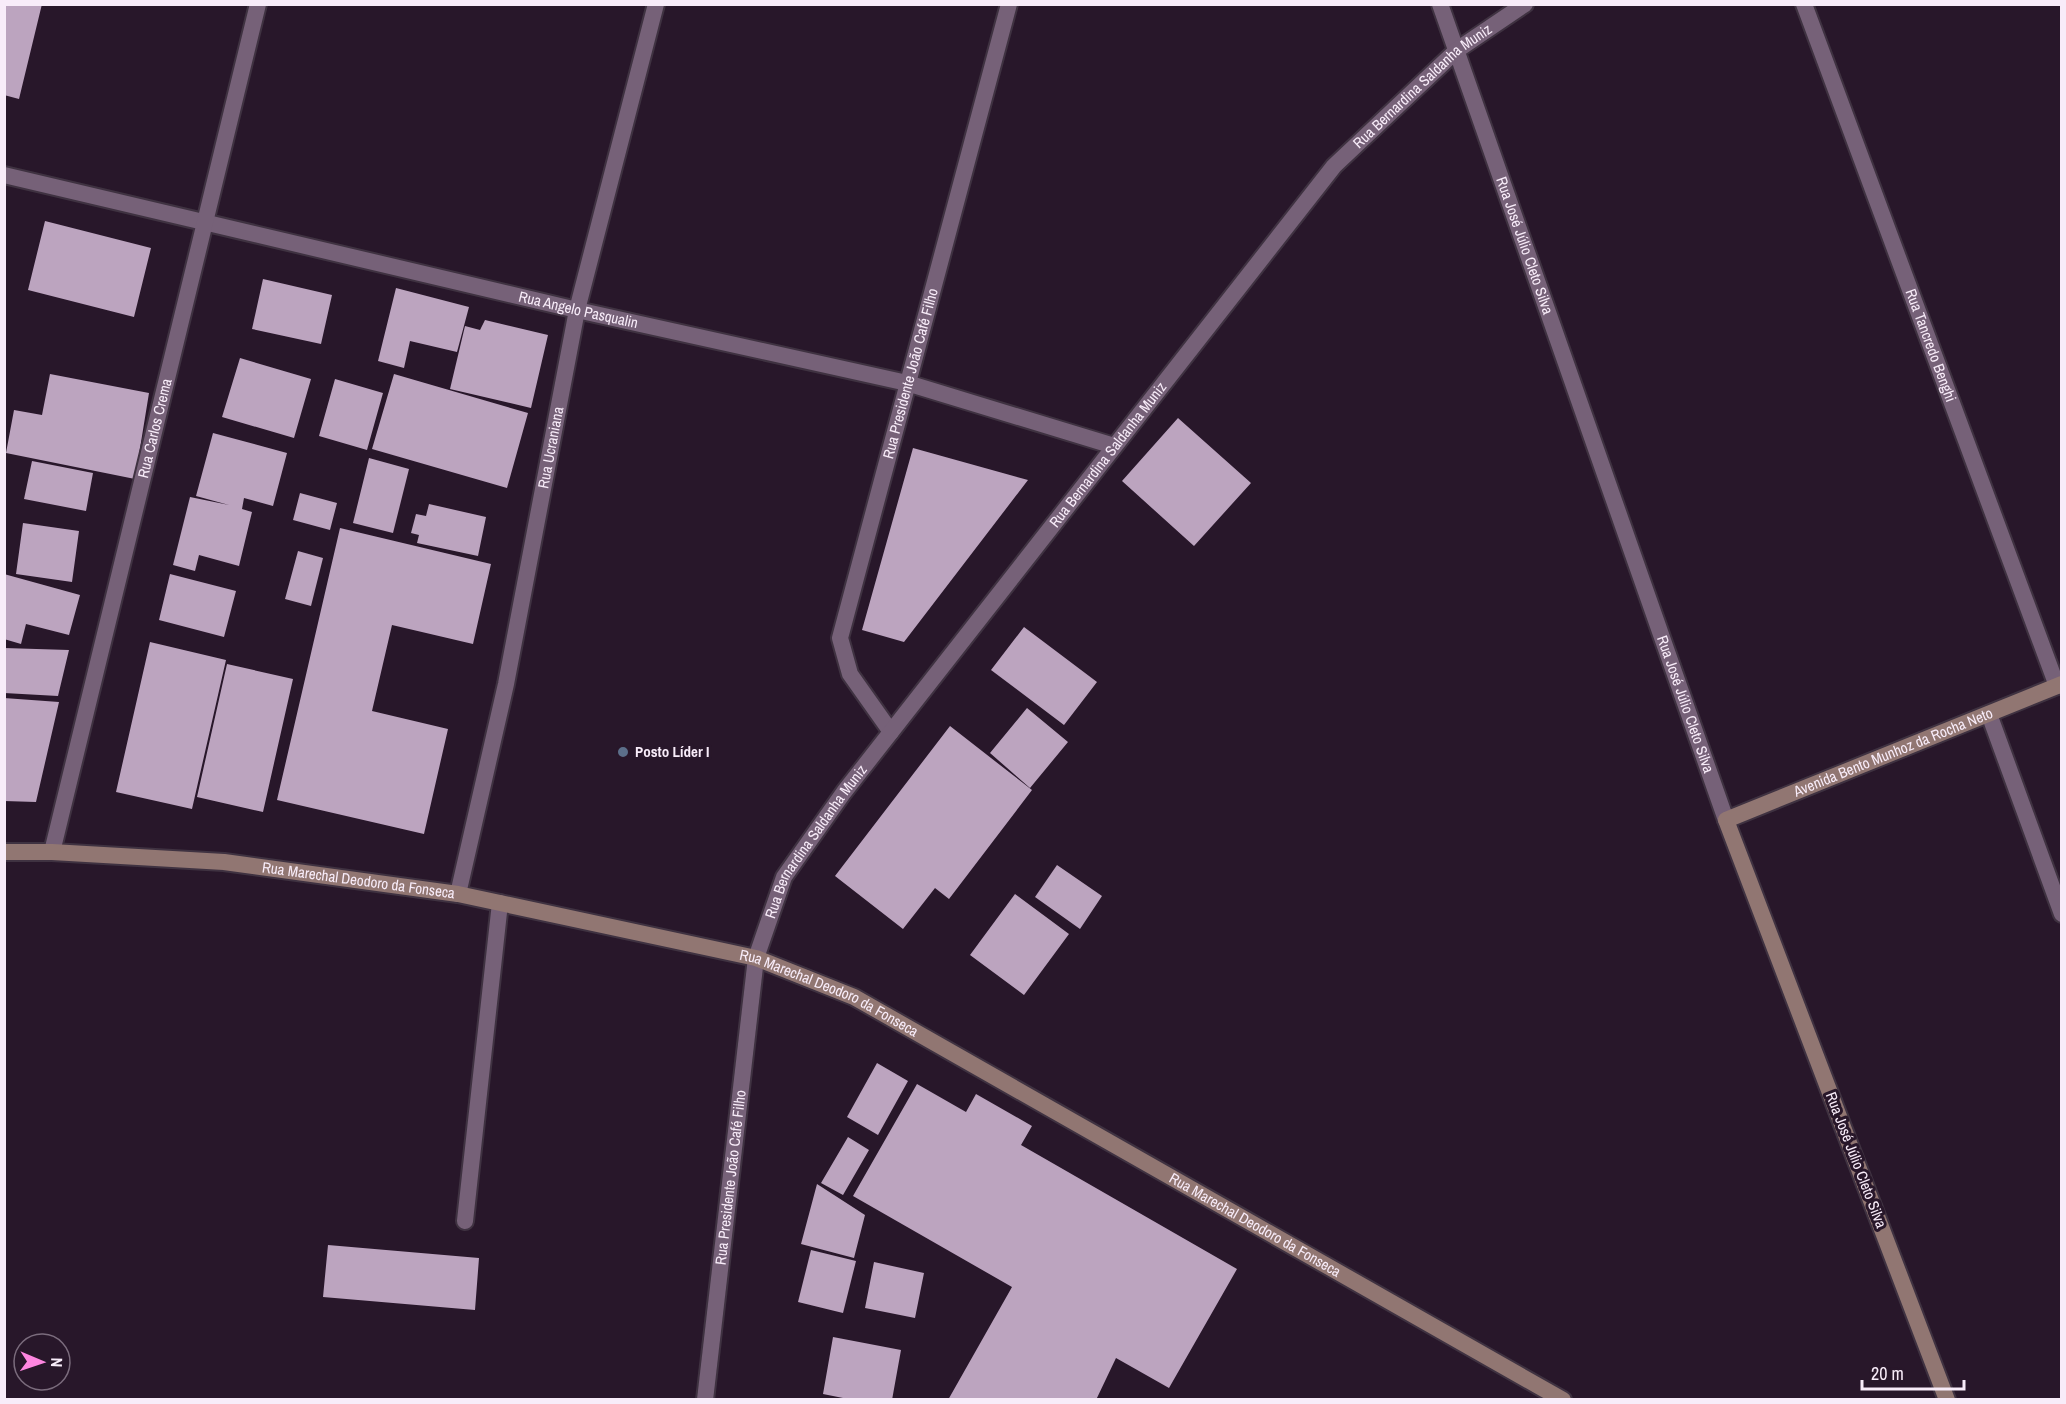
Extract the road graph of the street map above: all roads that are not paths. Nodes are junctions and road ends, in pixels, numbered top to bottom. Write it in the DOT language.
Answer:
graph roads {
  1 [pos="258,4"];
  2 [pos="656,4"];
  3 [pos="1009,4"];
  4 [pos="1440,4"];
  5 [pos="1525,4"];
  6 [pos="1804,4"];
  7 [pos="1457,50"];
  8 [pos="4,175"];
  9 [pos="205,223"];
  10 [pos="577,310"];
  11 [pos="907,384"];
  12 [pos="1114,446"];
  13 [pos="2059,685"];
  14 [pos="1989,714"];
  15 [pos="891,732"];
  16 [pos="1726,820"];
  17 [pos="4,852"];
  18 [pos="52,852"];
  19 [pos="458,894"];
  20 [pos="500,903"];
  21 [pos="2061,914"];
  22 [pos="756,958"];
  23 [pos="465,1221"];
  24 [pos="705,1400"];
  25 [pos="1563,1400"];
  26 [pos="1947,1400"];
  1 -- 9 [label="street, Rua Carlos Crema"];
  2 -- 10 [label="street, Rua Ucraniana"];
  3 -- 11 [label="street, Rua Presidente João Café Filho"];
  4 -- 7 [label="street, Rua José Júlio Cleto Silva"];
  5 -- 7 [label="street, Rua Bernardina Saldanha Muniz"];
  6 -- 13 [label="street, Rua Tancredo Benghi"];
  7 -- 12 [label="street, Rua Bernardina Saldanha Muniz"];
  7 -- 16 [label="street, Rua José Júlio Cleto Silva"];
  8 -- 9 [label="street, Rua Angelo Pasqualin"];
  9 -- 10 [label="street, Rua Angelo Pasqualin"];
  9 -- 18 [label="street, Rua Carlos Crema"];
  10 -- 11 [label="street, Rua Angelo Pasqualin"];
  10 -- 19 [label="street, Rua Ucraniana"];
  11 -- 12 [label="street, Rua Angelo Pasqualin"];
  11 -- 15 [label="street, Rua Presidente João Café Filho"];
  12 -- 15 [label="street, Rua Bernardina Saldanha Muniz"];
  13 -- 14 [label="main road, Avenida Bento Munhoz da Rocha Neto"];
  14 -- 16 [label="main road, Avenida Bento Munhoz da Rocha Neto"];
  14 -- 21 [label="street"];
  15 -- 22 [label="street, Rua Bernardina Saldanha Muniz"];
  16 -- 26 [label="main road, Rua José Júlio Cleto Silva"];
  17 -- 18 [label="main road, Rua Marechal Deodoro da Fonseca"];
  18 -- 19 [label="main road, Rua Marechal Deodoro da Fonseca"];
  19 -- 20 [label="main road, Rua Marechal Deodoro da Fonseca"];
  20 -- 22 [label="main road, Rua Marechal Deodoro da Fonseca"];
  20 -- 23 [label="street"];
  22 -- 24 [label="street, Rua Presidente João Café Filho"];
  22 -- 25 [label="main road, Rua Marechal Deodoro da Fonseca"];
}
